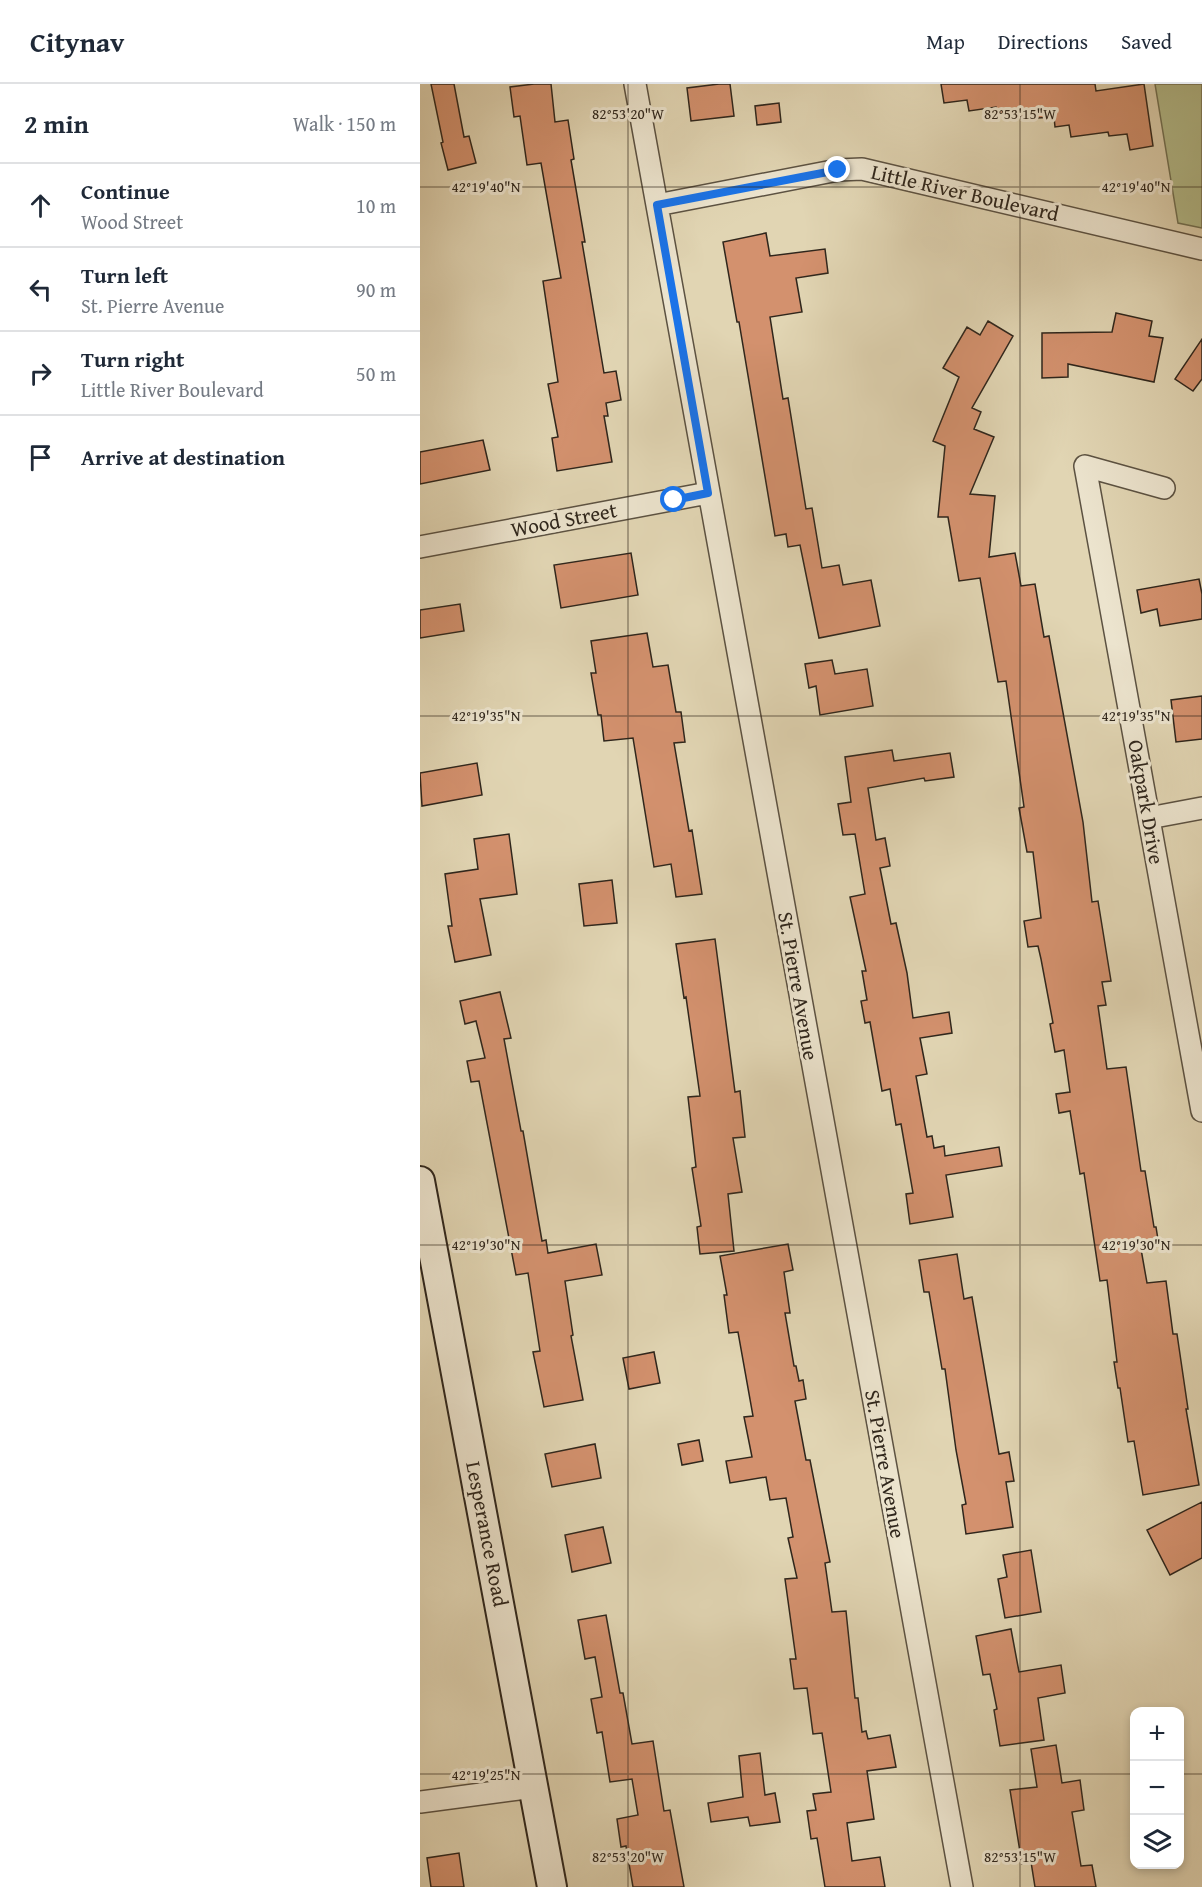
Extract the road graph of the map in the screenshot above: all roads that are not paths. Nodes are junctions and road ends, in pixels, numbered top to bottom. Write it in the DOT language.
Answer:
graph roads {
  1 [pos="635,84"];
  2 [pos="657,205"];
  3 [pos="1202,249"];
  4 [pos="1164,488"];
  5 [pos="708,493"];
  6 [pos="420,547"];
  7 [pos="1202,808"];
  8 [pos="1149,818"];
  9 [pos="1202,1112"];
  10 [pos="420,1181"];
  11 [pos="534,1787"];
  12 [pos="420,1802"];
  13 [pos="552,1887"];
  14 [pos="962,1887"];
  1 -- 2 [label="street, St. Pierre Avenue"];
  2 -- 3 [label="street, Little River Boulevard"];
  2 -- 5 [label="street, St. Pierre Avenue"];
  4 -- 8 [label="street, Oakpark Drive"];
  5 -- 6 [label="street, Wood Street"];
  5 -- 14 [label="street, St. Pierre Avenue"];
  7 -- 8 [label="street"];
  8 -- 9 [label="street, Oakpark Drive"];
  10 -- 11 [label="main road, Lesperance Road"];
  11 -- 12 [label="street"];
  11 -- 13 [label="main road, Lesperance Road"];
}
